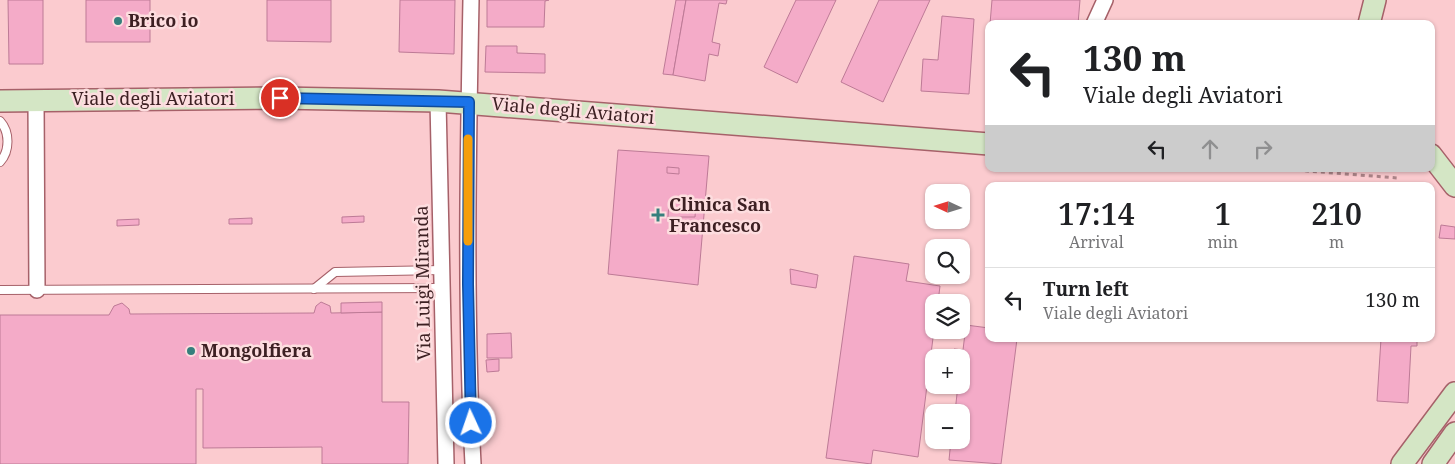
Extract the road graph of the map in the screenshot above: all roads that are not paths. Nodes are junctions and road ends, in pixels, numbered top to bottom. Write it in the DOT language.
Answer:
graph roads {
  1 [pos="471,0"];
  2 [pos="1105,0"];
  3 [pos="1096,20"];
  4 [pos="36,100"];
  5 [pos="0,101"];
  6 [pos="438,101"];
  7 [pos="469,102"];
  8 [pos="0,121"];
  9 [pos="985,144"];
  10 [pos="1435,160"];
  11 [pos="0,162"];
  12 [pos="1455,186"];
  13 [pos="442,270"];
  14 [pos="468,287"];
  15 [pos="442,288"];
  16 [pos="314,289"];
  17 [pos="0,290"];
  18 [pos="37,290"];
  19 [pos="1455,393"];
  20 [pos="1455,434"];
  21 [pos="473,463"];
  22 [pos="446,464"];
  23 [pos="452,464"];
  24 [pos="1402,464"];
  25 [pos="1433,464"];
  1 -- 7 [label="street"];
  2 -- 3 [label="street"];
  4 -- 5 [label="main road, Viale degli Aviatori"];
  4 -- 6 [label="main road, Viale degli Aviatori"];
  4 -- 18 [label="street"];
  6 -- 7 [label="main road, Viale degli Aviatori"];
  6 -- 13 [label="street, Via Luigi Miranda"];
  7 -- 9 [label="main road, Viale degli Aviatori"];
  7 -- 14 [label="street"];
  8 -- 11 [label="lane"];
  10 -- 12 [label="main road"];
  13 -- 15 [label="street, Via Luigi Miranda"];
  13 -- 16 [label="lane"];
  14 -- 15 [label="street"];
  14 -- 21 [label="street"];
  15 -- 16 [label="lane"];
  15 -- 22 [label="street, Via Luigi Miranda"];
  16 -- 18 [label="lane"];
  17 -- 18 [label="lane"];
  19 -- 24 [label="main road"];
  20 -- 25 [label="main road"];
  21 -- 23 [label="street"];
}
